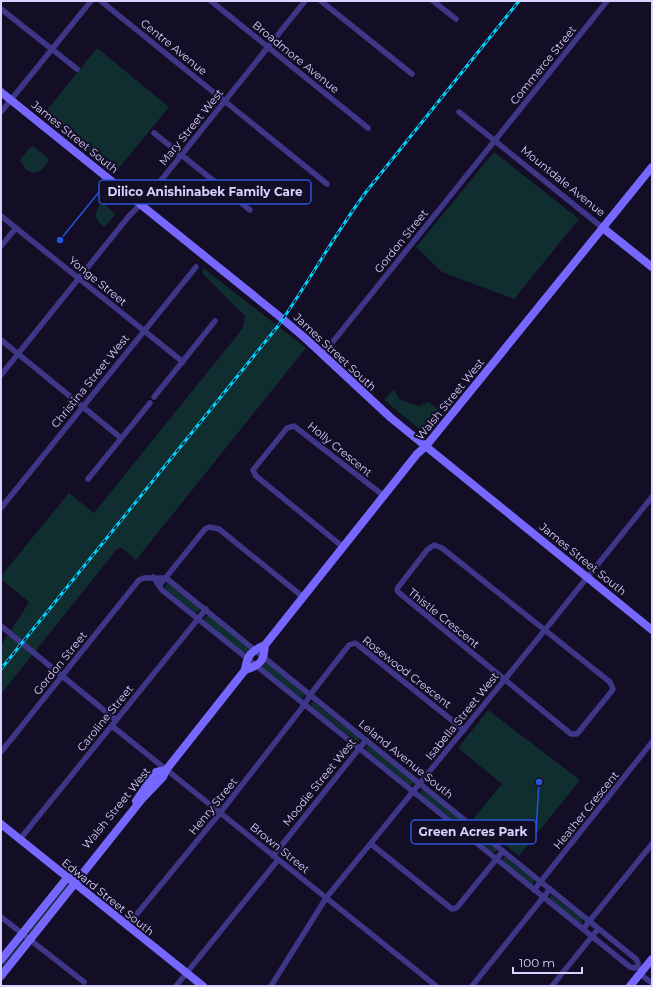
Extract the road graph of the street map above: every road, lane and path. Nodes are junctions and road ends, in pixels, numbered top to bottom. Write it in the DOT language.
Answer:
graph roads {
  1 [pos="91,1"];
  2 [pos="101,1"];
  3 [pos="211,1"];
  4 [pos="305,1"];
  5 [pos="321,1"];
  6 [pos="433,1"];
  7 [pos="607,1"];
  8 [pos="1,9"];
  9 [pos="456,19"];
  10 [pos="268,47"];
  11 [pos="51,50"];
  12 [pos="77,69"];
  13 [pos="412,74"];
  14 [pos="1,92"];
  15 [pos="11,100"];
  16 [pos="225,101"];
  17 [pos="1,112"];
  18 [pos="459,112"];
  19 [pos="368,128"];
  20 [pos="154,133"];
  21 [pos="495,141"];
  22 [pos="181,155"];
  23 [pos="652,167"];
  24 [pos="327,184"];
  25 [pos="141,205"];
  26 [pos="250,210"];
  27 [pos="1,216"];
  28 [pos="16,228"];
  29 [pos="603,228"];
  30 [pos="1,246"];
  31 [pos="196,267"];
  32 [pos="652,267"];
  33 [pos="79,278"];
  34 [pos="215,321"];
  35 [pos="144,331"];
  36 [pos="1,340"];
  37 [pos="18,354"];
  38 [pos="323,354"];
  39 [pos="183,362"];
  40 [pos="1,375"];
  41 [pos="154,397"];
  42 [pos="150,403"];
  43 [pos="82,407"];
  44 [pos="121,438"];
  45 [pos="426,446"];
  46 [pos="88,479"];
  47 [pos="384,496"];
  48 [pos="652,497"];
  49 [pos="1,508"];
  50 [pos="343,547"];
  51 [pos="153,577"];
  52 [pos="166,578"];
  53 [pos="588,578"];
  54 [pos="159,586"];
  55 [pos="303,597"];
  56 [pos="206,609"];
  57 [pos="198,619"];
  58 [pos="1,626"];
  59 [pos="546,630"];
  60 [pos="652,630"];
  61 [pos="265,645"];
  62 [pos="254,649"];
  63 [pos="264,657"];
  64 [pos="247,658"];
  65 [pos="257,666"];
  66 [pos="245,670"];
  67 [pos="63,676"];
  68 [pos="505,680"];
  69 [pos="310,695"];
  70 [pos="305,704"];
  71 [pos="116,720"];
  72 [pos="112,726"];
  73 [pos="464,730"];
  74 [pos="366,740"];
  75 [pos="652,742"];
  76 [pos="359,748"];
  77 [pos="1,752"];
  78 [pos="166,770"];
  79 [pos="420,784"];
  80 [pos="414,792"];
  81 [pos="220,813"];
  82 [pos="1,824"];
  83 [pos="20,839"];
  84 [pos="371,844"];
  85 [pos="652,844"];
  86 [pos="503,851"];
  87 [pos="273,856"];
  88 [pos="278,860"];
  89 [pos="496,860"];
  90 [pos="71,881"];
  91 [pos="541,882"];
  92 [pos="550,889"];
  93 [pos="534,890"];
  94 [pos="543,897"];
  95 [pos="326,898"];
  96 [pos="1,917"];
  97 [pos="589,922"];
  98 [pos="127,926"];
  99 [pos="583,929"];
  100 [pos="598,929"];
  101 [pos="22,934"];
  102 [pos="592,936"];
  103 [pos="30,940"];
  104 [pos="652,959"];
  105 [pos="1,960"];
  106 [pos="641,970"];
  107 [pos="187,973"];
  108 [pos="1,976"];
  109 [pos="84,982"];
  110 [pos="652,983"];
  111 [pos="176,986"];
  112 [pos="203,986"];
  113 [pos="271,986"];
  114 [pos="436,986"];
  115 [pos="472,986"];
  116 [pos="552,986"];
  117 [pos="630,986"];
  1 -- 11 [label="street"];
  2 -- 16 [label="street, Centre Avenue"];
  3 -- 10 [label="street, Broadmore Avenue"];
  4 -- 10 [label="street, Mary Street West"];
  5 -- 13 [label="street"];
  6 -- 9 [label="street"];
  7 -- 21 [label="street, Commerce Street"];
  8 -- 11 [label="street"];
  10 -- 16 [label="street, Mary Street West"];
  10 -- 19 [label="street, Broadmore Avenue"];
  11 -- 12 [label="street"];
  11 -- 15 [label="street"];
  14 -- 15 [label="street, James Street South"];
  15 -- 17 [label="street"];
  15 -- 25 [label="street, James Street South"];
  16 -- 22 [label="street, Mary Street West"];
  16 -- 24 [label="street, Centre Avenue"];
  18 -- 21 [label="street, Mountdale Avenue"];
  20 -- 22 [label="street"];
  21 -- 29 [label="street, Mountdale Avenue"];
  21 -- 38 [label="street, Gordon Street"];
  22 -- 25 [label="street, Mary Street West"];
  22 -- 26 [label="street"];
  23 -- 29 [label="street, Walsh Street West"];
  25 -- 33 [label="street, Mary Street West"];
  25 -- 38 [label="street, James Street South"];
  27 -- 28 [label="street, Yonge Street"];
  28 -- 30 [label="street"];
  28 -- 33 [label="street, Yonge Street"];
  29 -- 32 [label="street, Mountdale Avenue"];
  29 -- 45 [label="street, Walsh Street West"];
  31 -- 35 [label="street, Christina Street West"];
  33 -- 35 [label="street, Yonge Street"];
  33 -- 37 [label="street, Mary Street West"];
  34 -- 39 [label="street"];
  35 -- 39 [label="street, Yonge Street"];
  35 -- 43 [label="street, Christina Street West"];
  36 -- 37 [label="street"];
  37 -- 40 [label="street, Mary Street West"];
  37 -- 43 [label="street"];
  38 -- 45 [label="street, James Street South"];
  39 -- 41 [label="street"];
  42 -- 44 [label="street"];
  43 -- 44 [label="street"];
  43 -- 49 [label="street, Christina Street West"];
  44 -- 46 [label="street"];
  45 -- 47 [label="street, Walsh Street West"];
  45 -- 53 [label="street, James Street South"];
  47 -- 50 [label="street, Walsh Street West"];
  47 -- 50 [label="street, Holly Crescent"];
  48 -- 53 [label="street, Isabella Street West"];
  50 -- 55 [label="street, Walsh Street West"];
  51 -- 52 [label="street"];
  51 -- 54 [label="street, Leland Avenue South"];
  51 -- 67 [label="street, Gordon Street"];
  52 -- 54 [label="street"];
  52 -- 55 [label="street"];
  52 -- 56 [label="street, Leland Avenue South"];
  53 -- 59 [label="street, Isabella Street West"];
  53 -- 60 [label="street, James Street South"];
  54 -- 57 [label="street, Leland Avenue South"];
  55 -- 61 [label="street, Walsh Street West"];
  56 -- 57 [label="street, Caroline Street"];
  56 -- 62 [label="street, Leland Avenue South"];
  57 -- 64 [label="street, Leland Avenue South"];
  57 -- 71 [label="street, Caroline Street"];
  58 -- 67 [label="street"];
  59 -- 68 [label="street, Isabella Street West"];
  59 -- 68 [label="street"];
  59 -- 68 [label="street, Thistle Crescent"];
  61 -- 62 [label="street"];
  61 -- 63 [label="street"];
  62 -- 63 [label="street, Leland Avenue South"];
  62 -- 64 [label="street, Walsh Street West"];
  63 -- 65 [label="street"];
  63 -- 69 [label="street, Leland Avenue South"];
  64 -- 65 [label="street, Leland Avenue South"];
  64 -- 66 [label="street, Walsh Street West"];
  65 -- 66 [label="street"];
  65 -- 70 [label="street, Leland Avenue South"];
  66 -- 78 [label="street, Walsh Street West"];
  67 -- 71 [label="street"];
  67 -- 77 [label="street, Gordon Street"];
  68 -- 73 [label="street, Isabella Street West"];
  69 -- 70 [label="street, Henry Street"];
  69 -- 73 [label="street, Rosewood Crescent"];
  69 -- 74 [label="street, Leland Avenue South"];
  70 -- 76 [label="street, Leland Avenue South"];
  70 -- 81 [label="street, Henry Street"];
  71 -- 72 [label="street, Caroline Street"];
  72 -- 78 [label="street, Brown Street"];
  72 -- 83 [label="street, Caroline Street"];
  73 -- 79 [label="street, Isabella Street West"];
  74 -- 76 [label="street, Moodie Street West"];
  74 -- 79 [label="street, Leland Avenue South"];
  75 -- 91 [label="street, Heather Crescent"];
  76 -- 80 [label="street, Leland Avenue South"];
  76 -- 87 [label="street, Moodie Street West"];
  78 -- 81 [label="street, Brown Street"];
  78 -- 90 [label="street, Walsh Street West"];
  79 -- 80 [label="street, Isabella Street West"];
  79 -- 86 [label="street, Leland Avenue South"];
  80 -- 84 [label="street, Isabella Street West"];
  80 -- 89 [label="street, Leland Avenue South"];
  81 -- 87 [label="street, Brown Street"];
  81 -- 98 [label="street, Henry Street"];
  82 -- 83 [label="street, Edward Street South"];
  83 -- 90 [label="street, Edward Street South"];
  84 -- 89 [label="street"];
  84 -- 95 [label="street, Isabella Street West"];
  85 -- 97 [label="street"];
  86 -- 89 [label="street"];
  86 -- 91 [label="street, Leland Avenue South"];
  87 -- 88 [label="street, Brown Street"];
  88 -- 95 [label="street, Brown Street"];
  88 -- 107 [label="street"];
  89 -- 93 [label="street, Leland Avenue South"];
  90 -- 98 [label="street, Edward Street South"];
  90 -- 101 [label="street"];
  90 -- 103 [label="street"];
  91 -- 92 [label="street, Leland Avenue South"];
  91 -- 93 [label="street, Heather Crescent"];
  92 -- 94 [label="street"];
  92 -- 97 [label="street, Leland Avenue South"];
  93 -- 94 [label="street, Leland Avenue South"];
  94 -- 99 [label="street, Leland Avenue South"];
  94 -- 115 [label="street"];
  95 -- 113 [label="street, Isabella Street West"];
  95 -- 114 [label="street, Brown Street"];
  96 -- 101 [label="street"];
  97 -- 99 [label="street"];
  97 -- 100 [label="street, Leland Avenue South"];
  98 -- 107 [label="street, Edward Street South"];
  99 -- 102 [label="street, Leland Avenue South"];
  100 -- 102 [label="street"];
  100 -- 106 [label="street, Leland Avenue South"];
  101 -- 103 [label="street"];
  101 -- 105 [label="street"];
  102 -- 106 [label="street, Leland Avenue South"];
  102 -- 116 [label="street"];
  103 -- 108 [label="street"];
  103 -- 109 [label="street"];
  104 -- 106 [label="street"];
  106 -- 110 [label="street, Leland Avenue South"];
  106 -- 117 [label="street"];
  107 -- 111 [label="street"];
  107 -- 112 [label="street, Edward Street South"];
}
